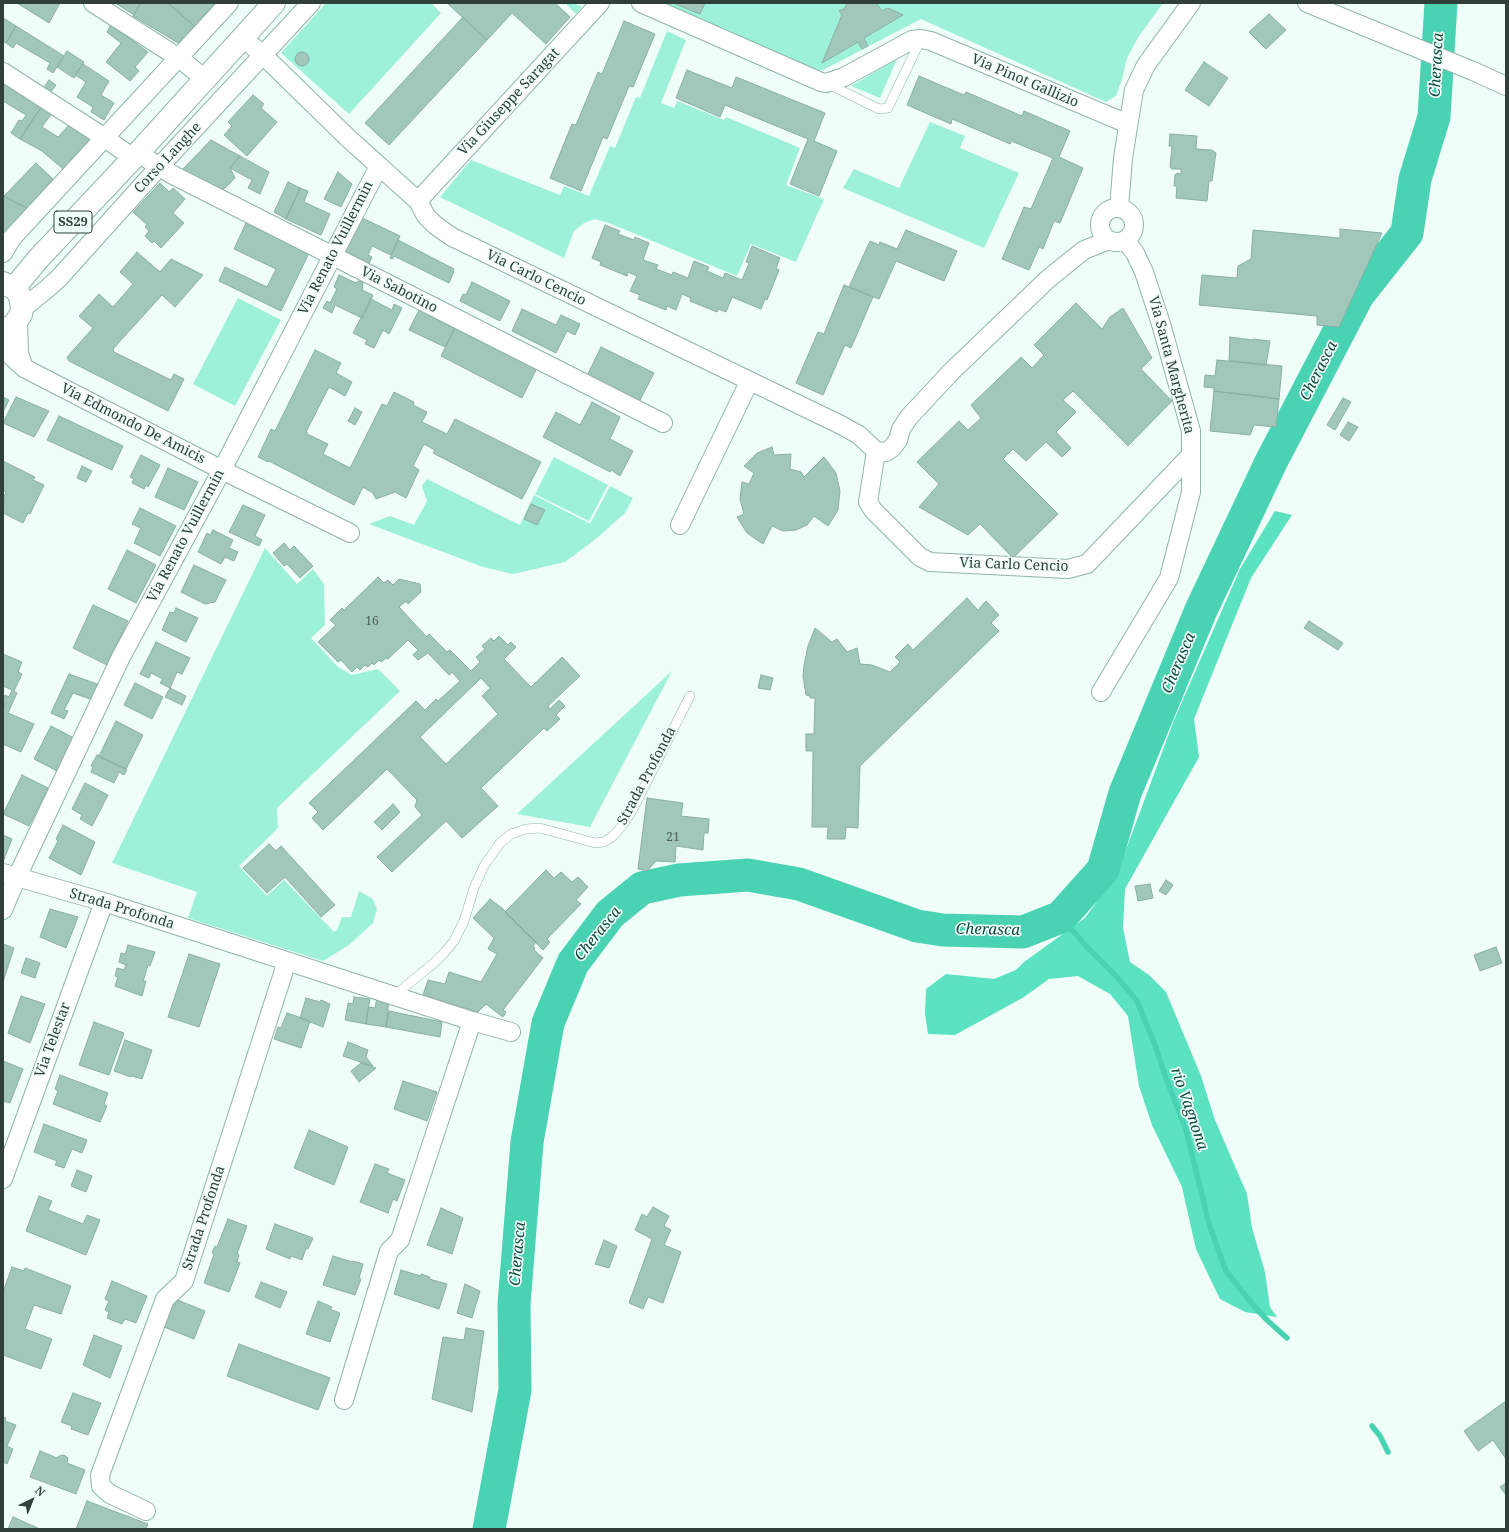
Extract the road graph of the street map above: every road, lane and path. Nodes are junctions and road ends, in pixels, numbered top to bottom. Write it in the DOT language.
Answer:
graph roads {
  1 [pos="93,3"];
  2 [pos="229,3"];
  3 [pos="274,3"];
  4 [pos="312,3"];
  5 [pos="600,3"];
  6 [pos="641,3"];
  7 [pos="1191,3"];
  8 [pos="1307,3"];
  9 [pos="242,38"];
  10 [pos="921,40"];
  11 [pos="263,55"];
  12 [pos="179,58"];
  13 [pos="3,72"];
  14 [pos="205,79"];
  15 [pos="826,83"];
  16 [pos="1506,86"];
  17 [pos="1128,124"];
  18 [pos="105,138"];
  19 [pos="136,155"];
  20 [pos="379,166"];
  21 [pos="159,167"];
  22 [pos="418,201"];
  23 [pos="1119,208"];
  24 [pos="1117,240"];
  25 [pos="3,253"];
  26 [pos="331,256"];
  27 [pos="9,285"];
  28 [pos="11,323"];
  29 [pos="750,382"];
  30 [pos="663,423"];
  31 [pos="876,451"];
  32 [pos="1191,455"];
  33 [pos="222,470"];
  34 [pos="680,525"];
  35 [pos="350,533"];
  36 [pos="1101,692"];
  37 [pos="690,696"];
  38 [pos="10,875"];
  39 [pos="104,902"];
  40 [pos="3,910"];
  41 [pos="287,961"];
  42 [pos="395,995"];
  43 [pos="472,1021"];
  44 [pos="511,1032"];
  45 [pos="3,1179"];
  46 [pos="344,1400"];
  47 [pos="146,1511"];
  1 -- 12 [label="street"];
  2 -- 12 [label="street"];
  3 -- 9 [label="main road, Corso Langhe / SS29"];
  4 -- 11 [label="street, Corso Langhe"];
  5 -- 22 [label="street, Via Giuseppe Saragat"];
  6 -- 15 [label="street"];
  7 -- 17 [label="street"];
  8 -- 16 [label="street"];
  9 -- 11 [label="street, Via Carlo Cencio"];
  9 -- 14 [label="main road, Corso Langhe / SS29"];
  10 -- 15 [label="street, Via Pinot Gallizio"];
  10 -- 15 [label="lane"];
  10 -- 17 [label="street, Via Pinot Gallizio"];
  11 -- 20 [label="street, Via Carlo Cencio"];
  11 -- 21 [label="street, Corso Langhe"];
  12 -- 14 [label="street"];
  12 -- 18 [label="street"];
  13 -- 18 [label="street, Via Sabotino"];
  14 -- 19 [label="main road, Corso Langhe / SS29"];
  17 -- 23 [label="street"];
  18 -- 19 [label="street, Via Sabotino"];
  18 -- 25 [label="street"];
  19 -- 21 [label="street, Via Sabotino"];
  19 -- 27 [label="main road, Corso Langhe / SS29"];
  20 -- 22 [label="street, Via Carlo Cencio"];
  20 -- 26 [label="street, Via Renato Vuillermin"];
  21 -- 26 [label="street, Via Sabotino"];
  21 -- 28 [label="street, Corso Langhe"];
  22 -- 29 [label="street, Via Carlo Cencio"];
  23 -- 24 [label="street"];
  23 -- 24 [label="street, Via Santa Margherita"];
  24 -- 31 [label="street"];
  24 -- 32 [label="street, Via Santa Margherita"];
  26 -- 30 [label="street, Via Sabotino"];
  26 -- 33 [label="street, Via Renato Vuillermin"];
  27 -- 28 [label="main road"];
  28 -- 33 [label="street, Via Edmondo De Amicis"];
  29 -- 31 [label="street, Via Carlo Cencio"];
  29 -- 34 [label="street"];
  31 -- 32 [label="street, Via Carlo Cencio"];
  32 -- 36 [label="street, Via Santa Margherita"];
  33 -- 35 [label="street, Via Edmondo De Amicis"];
  33 -- 38 [label="street, Via Renato Vuillermin"];
  37 -- 42 [label="lane, Strada Profonda"];
  38 -- 39 [label="street, Strada Profonda"];
  38 -- 40 [label="street, Via Renato Vuillermin"];
  39 -- 41 [label="street, Strada Profonda"];
  39 -- 45 [label="street, Via Telestar"];
  41 -- 42 [label="street, Strada Profonda"];
  41 -- 47 [label="street, Strada Profonda"];
  42 -- 43 [label="street, Strada Profonda"];
  43 -- 44 [label="street, Strada Profonda"];
  43 -- 46 [label="street"];
}
